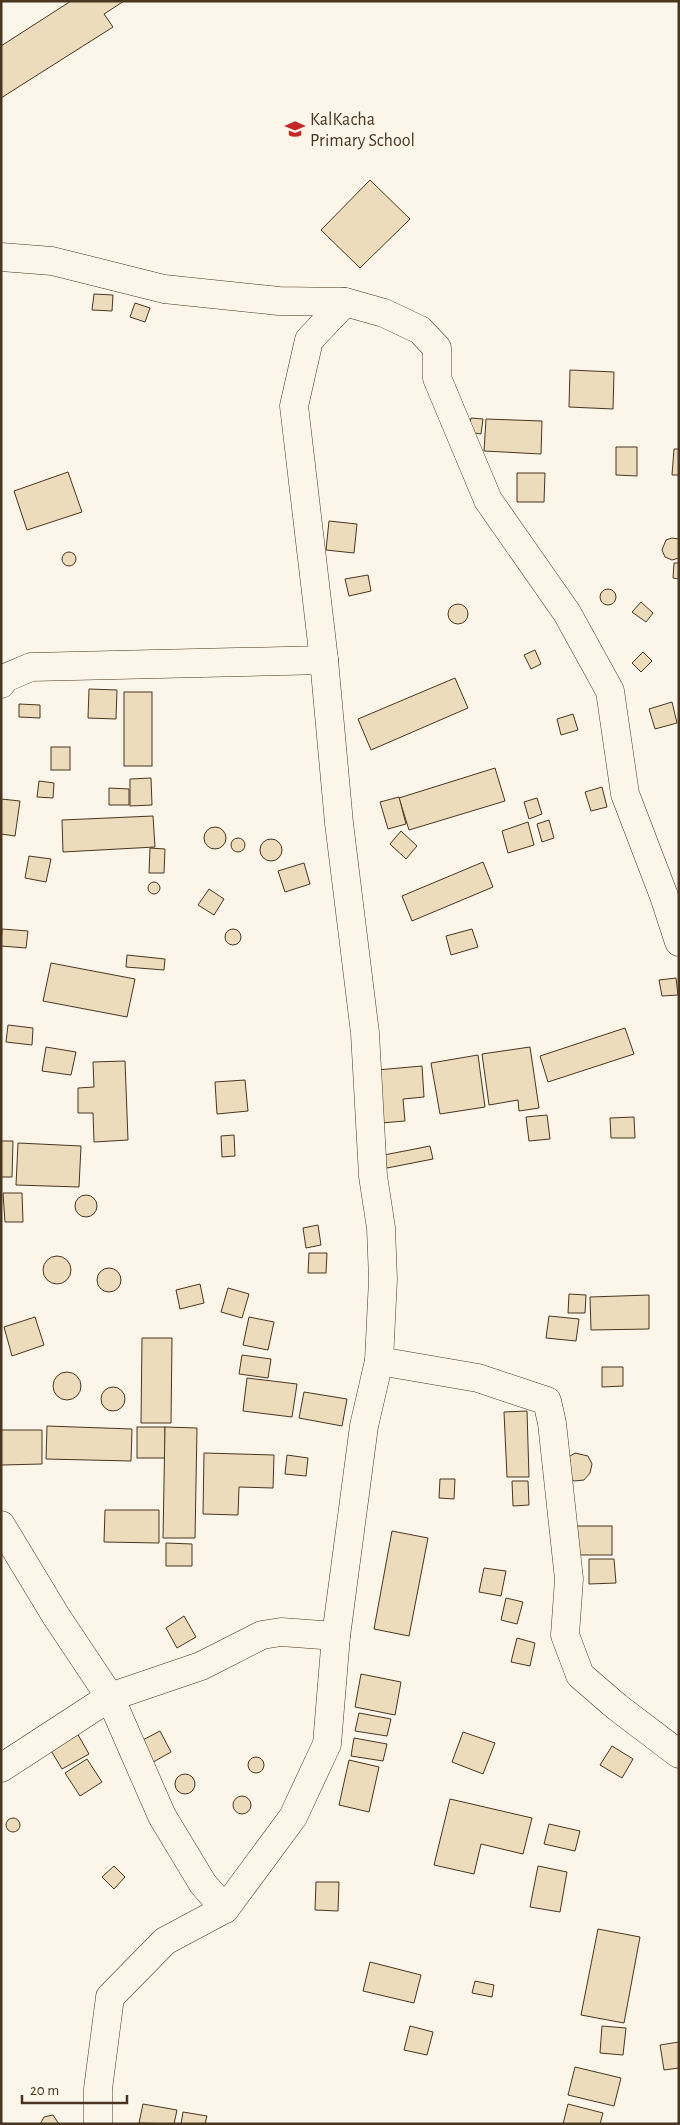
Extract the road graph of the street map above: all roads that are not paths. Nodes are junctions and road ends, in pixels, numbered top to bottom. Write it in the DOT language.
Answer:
graph roads {
  1 [pos="1,257"];
  2 [pos="345,302"];
  3 [pos="324,660"];
  4 [pos="1,684"];
  5 [pos="679,942"];
  6 [pos="379,1361"];
  7 [pos="1,1525"];
  8 [pos="336,1636"];
  9 [pos="110,1697"];
  10 [pos="679,1754"];
  11 [pos="1,1768"];
  12 [pos="225,1910"];
  13 [pos="98,2124"];
  1 -- 2 [label="street"];
  2 -- 3 [label="street"];
  2 -- 5 [label="street"];
  3 -- 4 [label="street"];
  3 -- 6 [label="street"];
  6 -- 8 [label="street"];
  6 -- 10 [label="street"];
  7 -- 9 [label="street"];
  8 -- 9 [label="street"];
  8 -- 12 [label="street"];
  9 -- 11 [label="street"];
  9 -- 12 [label="street"];
  12 -- 13 [label="street"];
}
